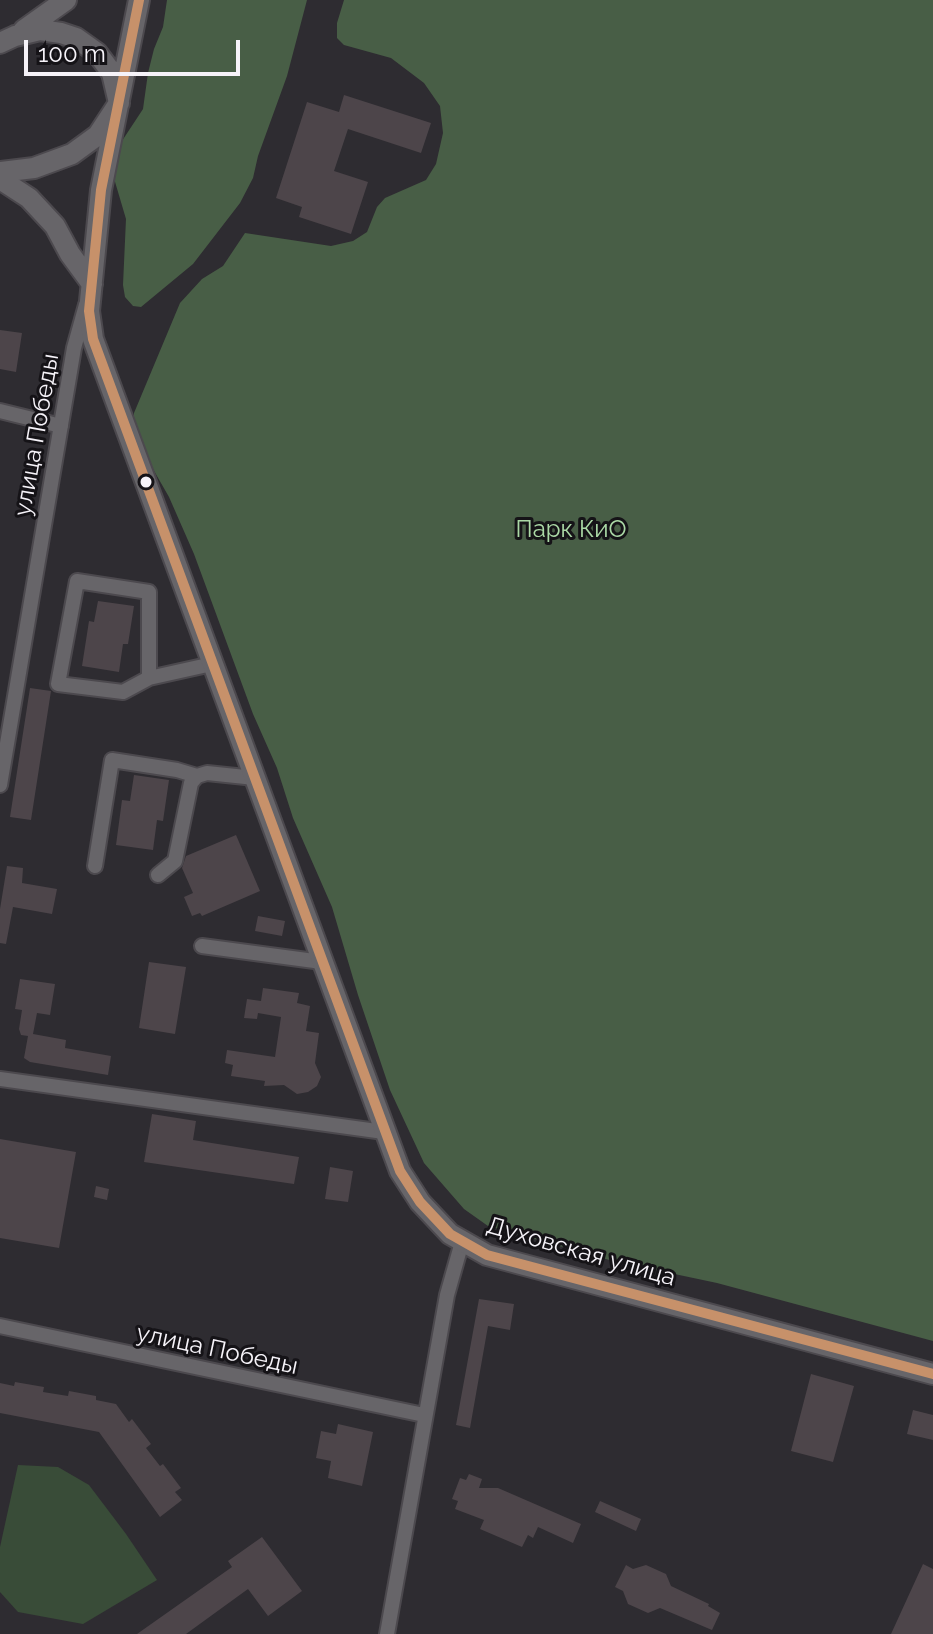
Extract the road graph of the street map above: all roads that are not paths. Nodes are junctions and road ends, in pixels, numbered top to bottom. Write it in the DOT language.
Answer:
graph roads {
  1 [pos="66,0"];
  2 [pos="139,0"];
  3 [pos="7,40"];
  4 [pos="119,103"];
  5 [pos="0,172"];
  6 [pos="0,179"];
  7 [pos="92,284"];
  8 [pos="0,411"];
  9 [pos="61,426"];
  10 [pos="212,664"];
  11 [pos="149,678"];
  12 [pos="197,776"];
  13 [pos="255,778"];
  14 [pos="0,785"];
  15 [pos="95,866"];
  16 [pos="158,875"];
  17 [pos="202,946"];
  18 [pos="322,962"];
  19 [pos="0,1079"];
  20 [pos="384,1132"];
  21 [pos="462,1242"];
  22 [pos="0,1326"];
  23 [pos="933,1374"];
  24 [pos="424,1415"];
  25 [pos="387,1634"];
  1 -- 3 [label="street"];
  2 -- 4 [label="street"];
  3 -- 4 [label="street"];
  4 -- 5 [label="street"];
  4 -- 7 [label="street"];
  6 -- 7 [label="street"];
  7 -- 9 [label="street, улица Победы"];
  7 -- 10 [label="street"];
  8 -- 9 [label="street"];
  9 -- 14 [label="street, улица Победы"];
  10 -- 11 [label="street"];
  10 -- 13 [label="street"];
  11 -- 11 [label="street"];
  12 -- 13 [label="street"];
  12 -- 15 [label="street"];
  12 -- 16 [label="street"];
  13 -- 18 [label="street"];
  17 -- 18 [label="street"];
  18 -- 20 [label="street"];
  19 -- 20 [label="street"];
  20 -- 21 [label="street"];
  21 -- 23 [label="street, Духовская улица"];
  21 -- 24 [label="street, Духовская улица"];
  22 -- 24 [label="street, улица Победы"];
  24 -- 25 [label="street, Духовская улица"];
}
